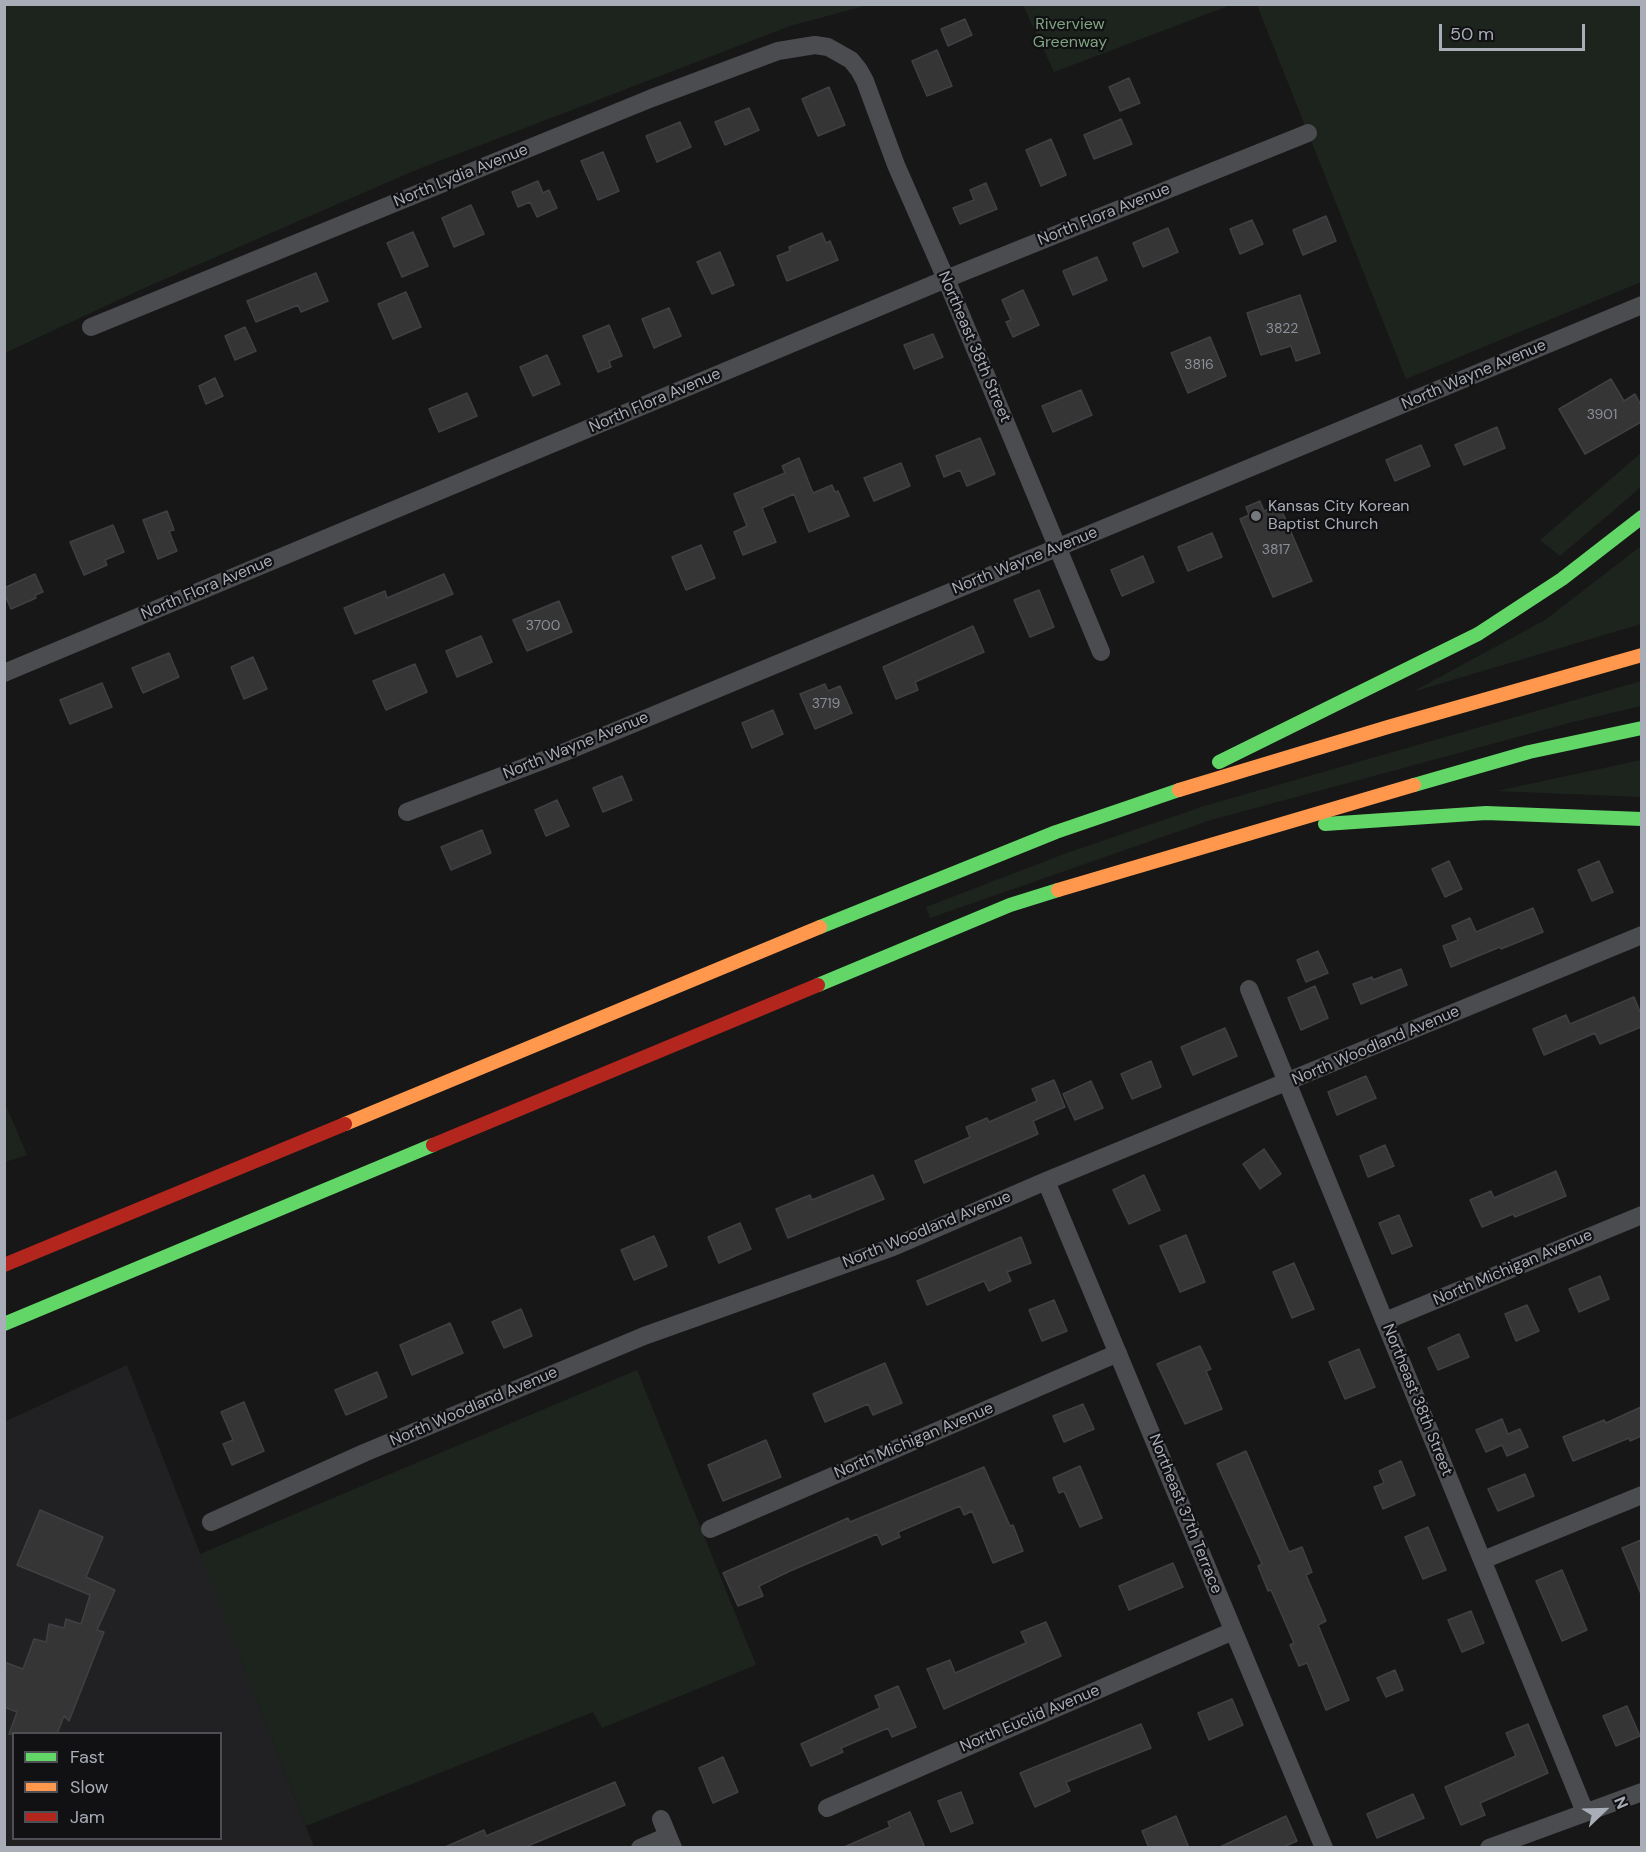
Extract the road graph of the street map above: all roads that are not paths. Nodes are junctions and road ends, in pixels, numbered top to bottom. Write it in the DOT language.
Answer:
graph roads {
  1 [pos="836,50"];
  2 [pos="1308,133"];
  3 [pos="946,279"];
  4 [pos="1641,305"];
  5 [pos="91,327"];
  6 [pos="1641,516"];
  7 [pos="1059,548"];
  8 [pos="1101,652"];
  9 [pos="1641,655"];
  10 [pos="4,673"];
  11 [pos="1641,728"];
  12 [pos="1134,804"];
  13 [pos="407,812"];
  14 [pos="1641,819"];
  15 [pos="1284,822"];
  16 [pos="1641,935"];
  17 [pos="1249,989"];
  18 [pos="1288,1082"];
  19 [pos="1046,1181"];
  20 [pos="1641,1215"];
  21 [pos="4,1265"];
  22 [pos="1385,1322"];
  23 [pos="4,1324"];
  24 [pos="1118,1353"];
  25 [pos="1641,1495"];
  26 [pos="211,1522"];
  27 [pos="710,1529"];
  28 [pos="1483,1560"];
  29 [pos="1233,1631"];
  30 [pos="1641,1792"];
  31 [pos="827,1808"];
  32 [pos="1585,1812"];
  33 [pos="667,1834"];
  34 [pos="640,1848"];
  35 [pos="1324,1848"];
  36 [pos="1489,1848"];
  1 -- 3 [label="street, Northeast 38th Street"];
  1 -- 5 [label="street, North Lydia Avenue"];
  2 -- 3 [label="street, North Flora Avenue"];
  3 -- 7 [label="street, Northeast 38th Street"];
  3 -- 10 [label="street, North Flora Avenue"];
  4 -- 7 [label="street, North Wayne Avenue"];
  6 -- 12 [label="highway"];
  7 -- 8 [label="street, Northeast 38th Street"];
  7 -- 13 [label="street, North Wayne Avenue"];
  9 -- 12 [label="highway"];
  11 -- 15 [label="highway"];
  12 -- 21 [label="highway"];
  14 -- 15 [label="highway"];
  15 -- 23 [label="highway"];
  16 -- 18 [label="street, North Woodland Avenue"];
  17 -- 18 [label="street, Northeast 38th Street"];
  18 -- 19 [label="street, North Woodland Avenue"];
  18 -- 22 [label="street, Northeast 38th Street"];
  19 -- 24 [label="street, Northeast 37th Terrace"];
  19 -- 26 [label="street, North Woodland Avenue"];
  20 -- 22 [label="street, North Michigan Avenue"];
  22 -- 28 [label="street, Northeast 38th Street"];
  24 -- 27 [label="street, North Michigan Avenue"];
  24 -- 29 [label="street, Northeast 37th Terrace"];
  25 -- 28 [label="street"];
  28 -- 32 [label="street, Northeast 38th Street"];
  29 -- 31 [label="street, North Euclid Avenue"];
  29 -- 35 [label="street, Northeast 37th Terrace"];
  30 -- 32 [label="street"];
  32 -- 36 [label="street"];
  33 -- 34 [label="street"];
}
